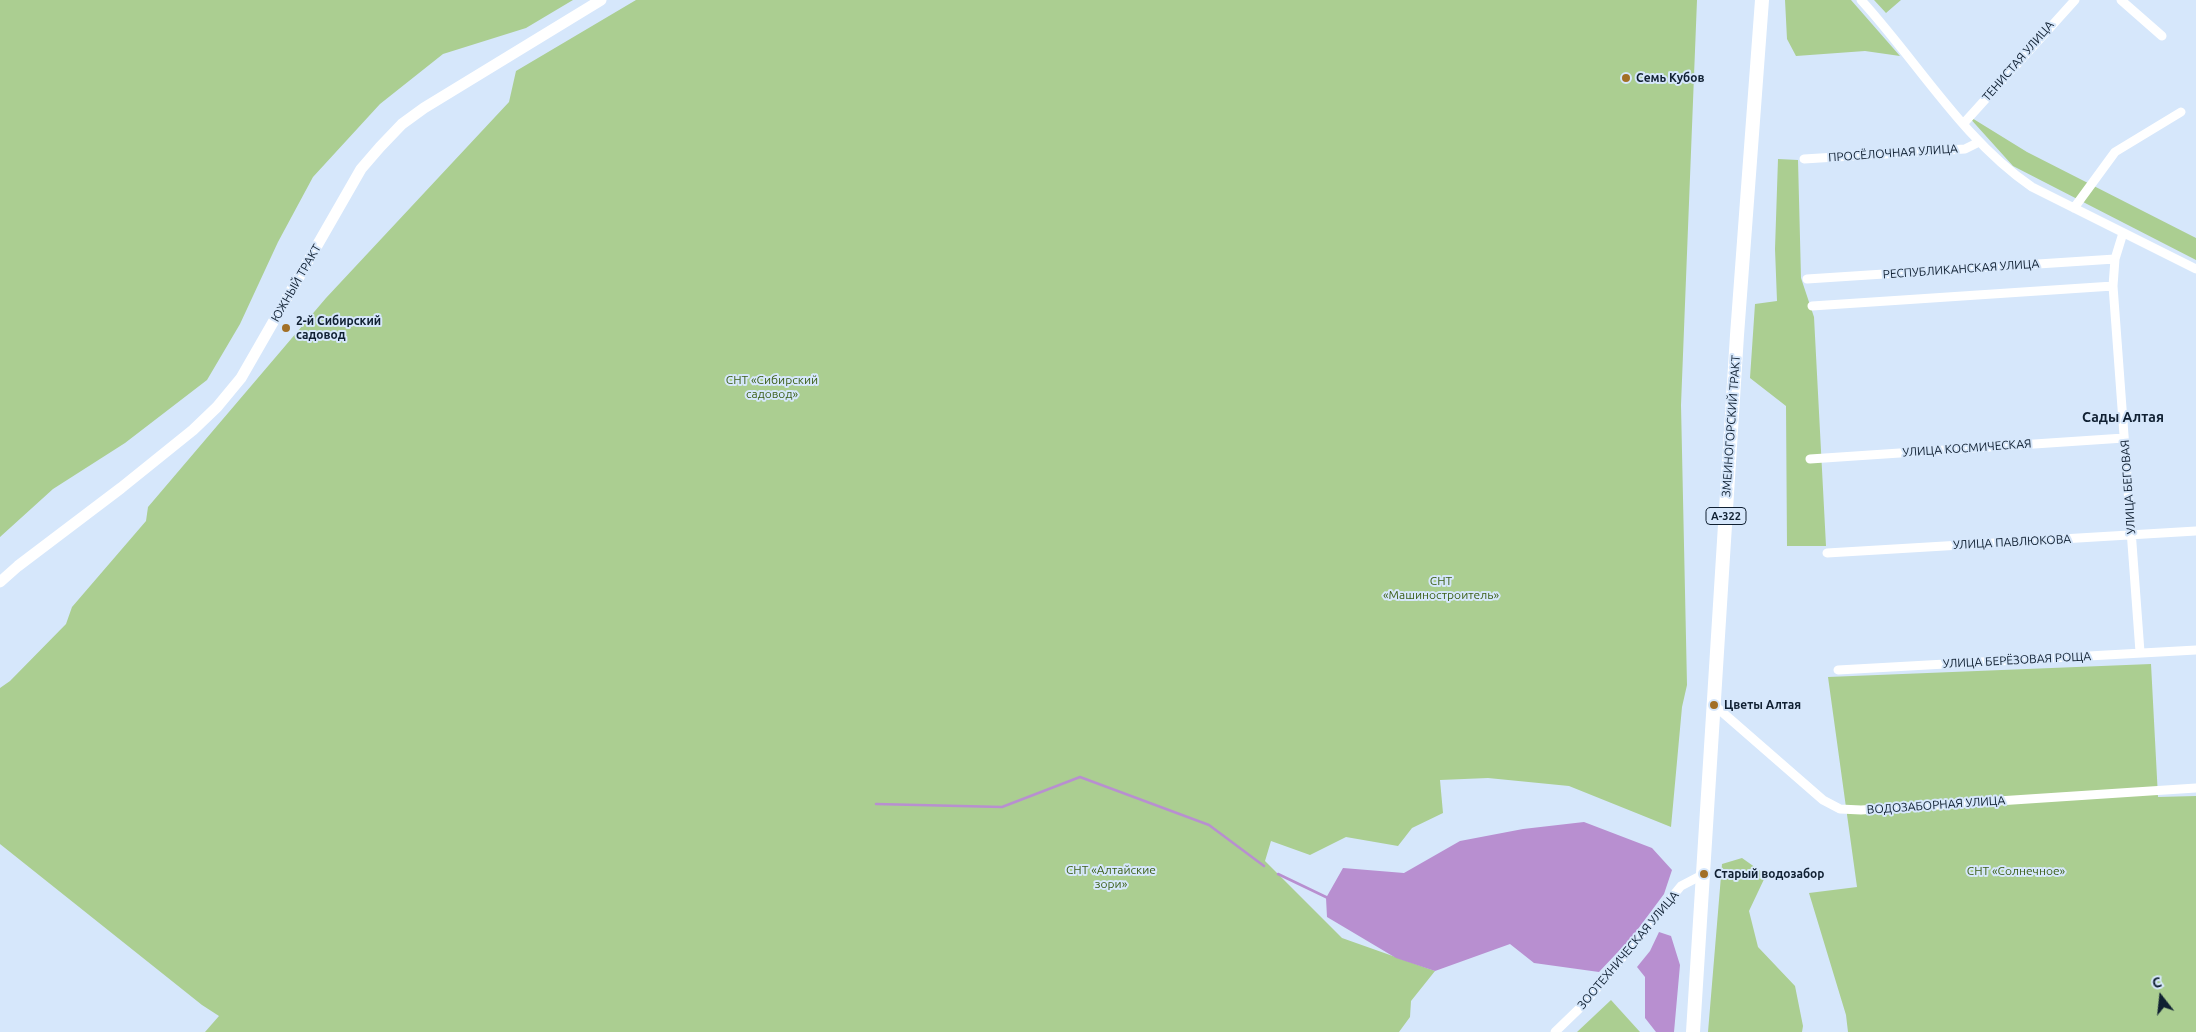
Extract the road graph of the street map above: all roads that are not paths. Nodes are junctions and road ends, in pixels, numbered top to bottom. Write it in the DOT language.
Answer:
graph roads {
  1 [pos="601,0"];
  2 [pos="1762,0"];
  3 [pos="1861,0"];
  4 [pos="2075,0"];
  5 [pos="2121,0"];
  6 [pos="2162,36"];
  7 [pos="2181,112"];
  8 [pos="1964,123"];
  9 [pos="1980,142"];
  10 [pos="1804,159"];
  11 [pos="2074,208"];
  12 [pos="2123,233"];
  13 [pos="2115,259"];
  14 [pos="2196,269"];
  15 [pos="1807,279"];
  16 [pos="2113,286"];
  17 [pos="1812,306"];
  18 [pos="2124,438"];
  19 [pos="1810,459"];
  20 [pos="2196,531"];
  21 [pos="2131,536"];
  22 [pos="1827,553"];
  23 [pos="0,582"];
  24 [pos="2196,650"];
  25 [pos="2140,652"];
  26 [pos="1838,670"];
  27 [pos="1714,704"];
  28 [pos="2196,788"];
  29 [pos="1704,874"];
  30 [pos="1555,1032"];
  31 [pos="1694,1032"];
  1 -- 23 [label="main road, ЮЖНЫЙ ТРАКТ"];
  2 -- 27 [label="highway, ЗМЕИНОГОРСКИЙ ТРАКТ / А-322"];
  3 -- 8 [label="street"];
  4 -- 8 [label="street, ТЕНИСТАЯ УЛИЦА"];
  5 -- 6 [label="street"];
  7 -- 11 [label="street"];
  8 -- 9 [label="street"];
  9 -- 10 [label="street, ПРОСЁЛОЧНАЯ УЛИЦА"];
  9 -- 11 [label="street"];
  11 -- 12 [label="street"];
  12 -- 13 [label="street, УЛИЦА БЕГОВАЯ"];
  12 -- 14 [label="street"];
  13 -- 15 [label="street, РЕСПУБЛИКАНСКАЯ УЛИЦА"];
  13 -- 16 [label="street, УЛИЦА БЕГОВАЯ"];
  16 -- 17 [label="street"];
  16 -- 18 [label="street, УЛИЦА БЕГОВАЯ"];
  18 -- 19 [label="street, УЛИЦА КОСМИЧЕСКАЯ"];
  18 -- 21 [label="street, УЛИЦА БЕГОВАЯ"];
  20 -- 21 [label="street, УЛИЦА ПАВЛЮКОВА"];
  21 -- 22 [label="street, УЛИЦА ПАВЛЮКОВА"];
  21 -- 25 [label="street, УЛИЦА БЕГОВАЯ"];
  24 -- 25 [label="street, УЛИЦА БЕРЁЗОВАЯ РОЩА"];
  25 -- 26 [label="street, УЛИЦА БЕРЁЗОВАЯ РОЩА"];
  27 -- 28 [label="street, ВОДОЗАБОРНАЯ УЛИЦА"];
  27 -- 29 [label="highway, ЗМЕИНОГОРСКИЙ ТРАКТ / А-322"];
  29 -- 30 [label="street, ЗООТЕХНИЧЕСКАЯ УЛИЦА"];
  29 -- 31 [label="highway, ЗМЕИНОГОРСКИЙ ТРАКТ / А-322"];
}
